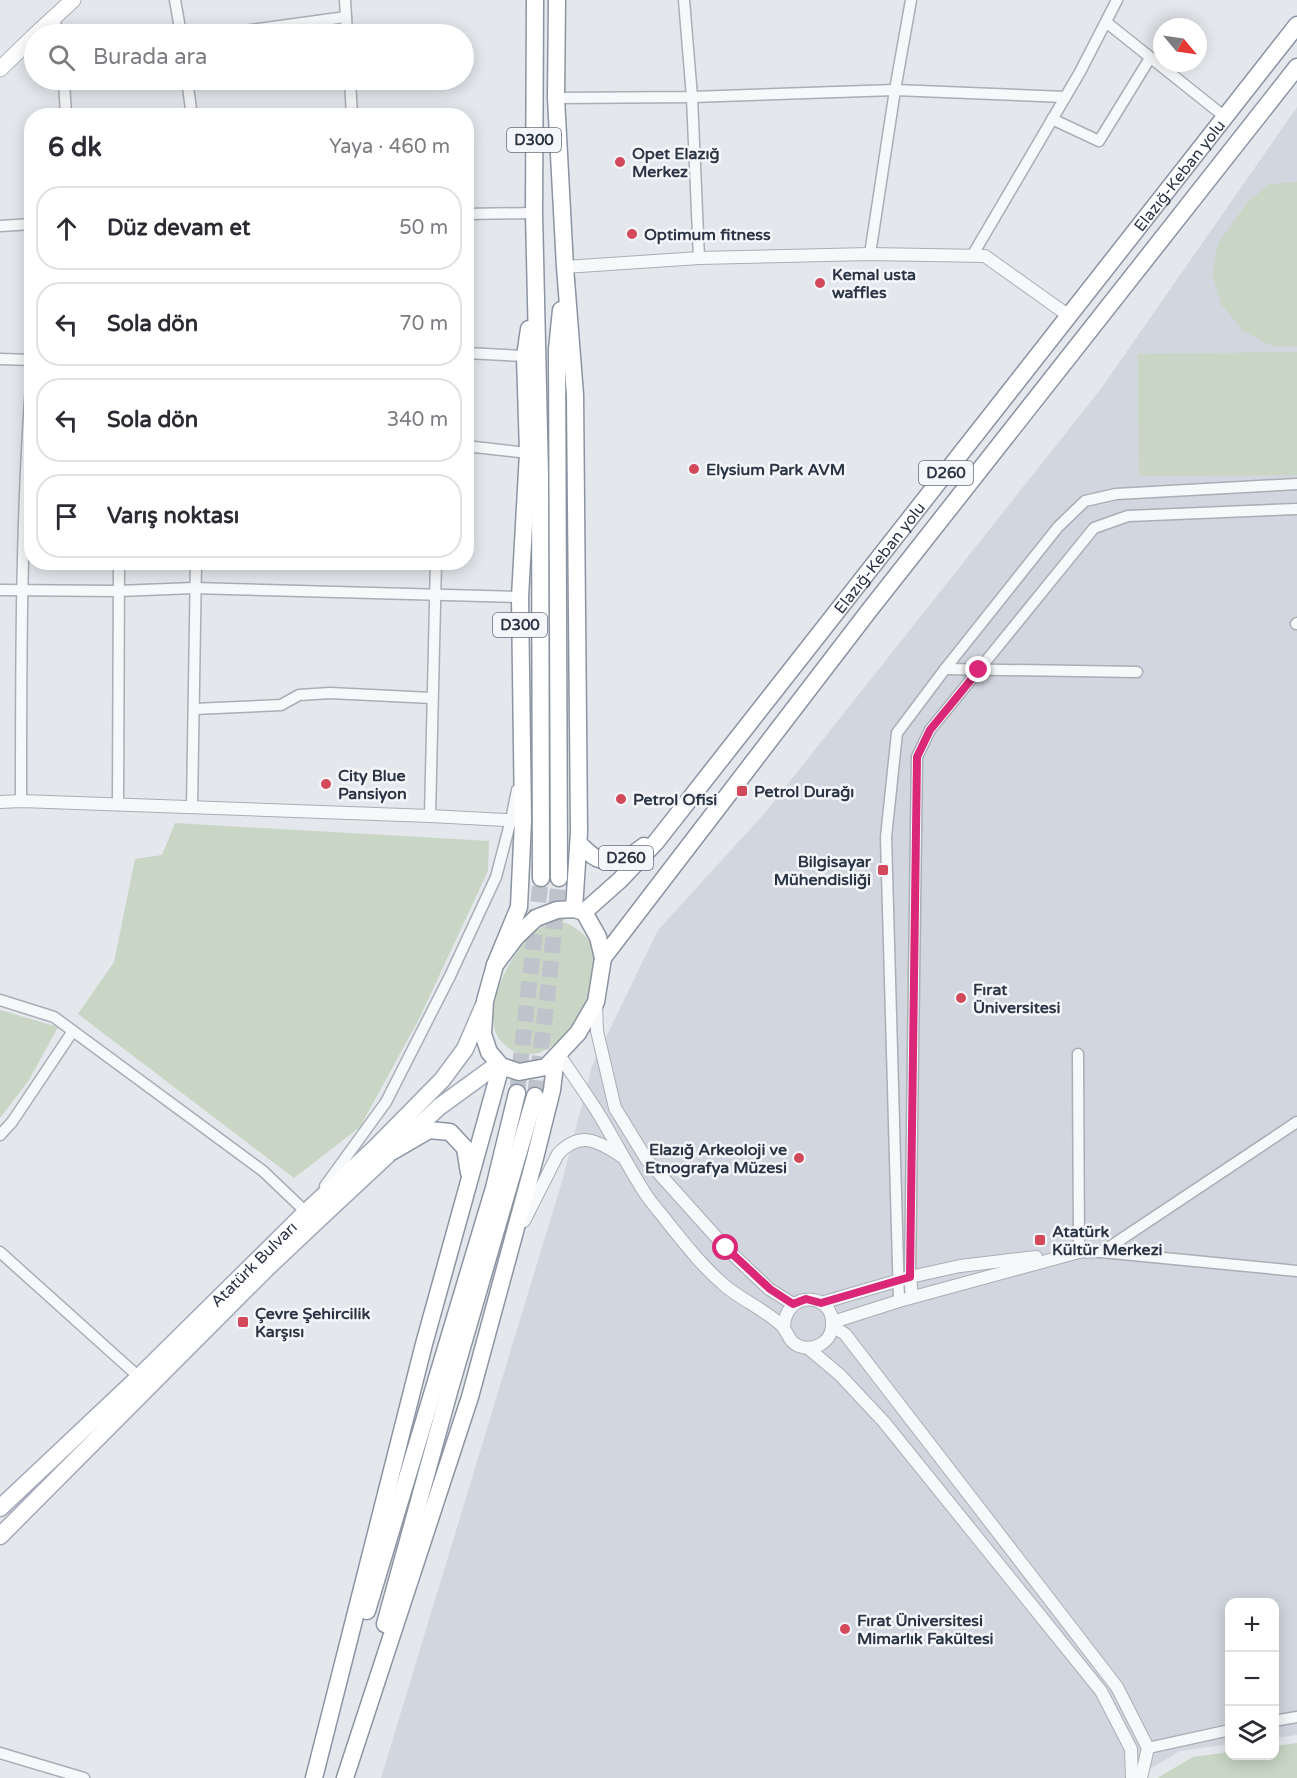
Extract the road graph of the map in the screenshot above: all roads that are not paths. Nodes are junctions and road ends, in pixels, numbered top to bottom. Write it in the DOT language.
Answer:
graph roads {
  1 [pos="73,0"];
  2 [pos="175,0"];
  3 [pos="345,0"];
  4 [pos="535,0"];
  5 [pos="556,0"];
  6 [pos="684,0"];
  7 [pos="911,0"];
  8 [pos="1117,0"];
  9 [pos="54,17"];
  10 [pos="346,17"];
  11 [pos="1106,22"];
  12 [pos="47,24"];
  13 [pos="56,24"];
  14 [pos="179,24"];
  15 [pos="295,24"];
  16 [pos="346,24"];
  17 [pos="1297,25"];
  18 [pos="24,46"];
  19 [pos="1150,58"];
  20 [pos="1297,67"];
  21 [pos="0,69"];
  22 [pos="65,90"];
  23 [pos="188,90"];
  24 [pos="351,90"];
  25 [pos="895,90"];
  26 [pos="692,97"];
  27 [pos="1065,97"];
  28 [pos="556,98"];
  29 [pos="66,108"];
  30 [pos="191,108"];
  31 [pos="352,108"];
  32 [pos="1225,117"];
  33 [pos="1052,118"];
  34 [pos="474,213"];
  35 [pos="534,213"];
  36 [pos="24,224"];
  37 [pos="0,225"];
  38 [pos="870,254"];
  39 [pos="972,256"];
  40 [pos="699,258"];
  41 [pos="565,267"];
  42 [pos="536,280"];
  43 [pos="1069,315"];
  44 [pos="474,353"];
  45 [pos="525,356"];
  46 [pos="0,359"];
  47 [pos="24,360"];
  48 [pos="474,447"];
  49 [pos="528,453"];
  50 [pos="1297,484"];
  51 [pos="24,504"];
  52 [pos="1297,509"];
  53 [pos="119,570"];
  54 [pos="195,570"];
  55 [pos="435,570"];
  56 [pos="194,588"];
  57 [pos="21,589"];
  58 [pos="0,590"];
  59 [pos="118,591"];
  60 [pos="434,593"];
  61 [pos="520,597"];
  62 [pos="945,669"];
  63 [pos="979,670"];
  64 [pos="1137,672"];
  65 [pos="432,698"];
  66 [pos="194,709"];
  67 [pos="21,801"];
  68 [pos="0,802"];
  69 [pos="118,806"];
  70 [pos="192,807"];
  71 [pos="430,816"];
  72 [pos="517,821"];
  73 [pos="668,826"];
  74 [pos="579,844"];
  75 [pos="541,878"];
  76 [pos="559,878"];
  77 [pos="579,910"];
  78 [pos="603,958"];
  79 [pos="495,965"];
  80 [pos="0,1000"];
  81 [pos="485,1001"];
  82 [pos="596,1002"];
  83 [pos="73,1031"];
  84 [pos="1078,1054"];
  85 [pos="557,1056"];
  86 [pos="500,1065"];
  87 [pos="517,1093"];
  88 [pos="535,1096"];
  89 [pos="1297,1122"];
  90 [pos="0,1135"];
  91 [pos="393,1151"];
  92 [pos="625,1160"];
  93 [pos="470,1179"];
  94 [pos="306,1212"];
  95 [pos="0,1252"];
  96 [pos="509,1252"];
  97 [pos="1078,1252"];
  98 [pos="1102,1252"];
  99 [pos="1297,1271"];
  100 [pos="910,1277"];
  101 [pos="897,1281"];
  102 [pos="912,1297"];
  103 [pos="898,1301"];
  104 [pos="821,1303"];
  105 [pos="793,1304"];
  106 [pos="832,1324"];
  107 [pos="784,1327"];
  108 [pos="808,1348"];
  109 [pos="139,1377"];
  110 [pos="0,1508"];
  111 [pos="0,1536"];
  112 [pos="1297,1717"];
  113 [pos="1279,1720"];
  114 [pos="1225,1731"];
  115 [pos="1148,1748"];
  116 [pos="0,1753"];
  117 [pos="84,1778"];
  118 [pos="315,1778"];
  119 [pos="344,1778"];
  120 [pos="1132,1778"];
  121 [pos="1141,1778"];
  1 -- 9 [label="main road"];
  2 -- 14 [label="street"];
  3 -- 10 [label="street"];
  4 -- 35 [label="main road, D300"];
  5 -- 28 [label="main road, D300"];
  6 -- 26 [label="street"];
  7 -- 25 [label="street"];
  8 -- 11 [label="street"];
  9 -- 12 [label="main road"];
  9 -- 13 [label="street"];
  10 -- 15 [label="street"];
  10 -- 16 [label="street"];
  11 -- 19 [label="street"];
  11 -- 27 [label="street"];
  17 -- 32 [label="main road, Elazığ-Keban yolu / D260"];
  18 -- 21 [label="main road"];
  19 -- 32 [label="street"];
  19 -- 33 [label="street"];
  20 -- 78 [label="main road, Elazığ-Keban yolu / D260"];
  22 -- 29 [label="street"];
  23 -- 30 [label="street"];
  24 -- 31 [label="street"];
  25 -- 26 [label="street"];
  25 -- 27 [label="street"];
  25 -- 38 [label="street"];
  26 -- 28 [label="street"];
  26 -- 40 [label="street"];
  27 -- 33 [label="street"];
  28 -- 41 [label="main road, D300"];
  32 -- 43 [label="main road, Elazığ-Keban yolu / D260"];
  33 -- 39 [label="street"];
  34 -- 35 [label="street"];
  35 -- 42 [label="main road, D300"];
  36 -- 37 [label="street"];
  38 -- 39 [label="street"];
  38 -- 40 [label="street"];
  39 -- 43 [label="street"];
  40 -- 41 [label="street"];
  41 -- 74 [label="main road, D300"];
  41 -- 76 [label="main road"];
  42 -- 45 [label="main road, D300"];
  42 -- 75 [label="main road"];
  43 -- 73 [label="main road, Elazığ-Keban yolu / D260"];
  44 -- 45 [label="street"];
  45 -- 49 [label="main road, D300"];
  46 -- 47 [label="street"];
  48 -- 49 [label="street"];
  49 -- 61 [label="main road, D300"];
  50 -- 62 [label="street"];
  51 -- 57 [label="street"];
  52 -- 63 [label="street"];
  53 -- 59 [label="street"];
  54 -- 56 [label="street"];
  55 -- 60 [label="street"];
  56 -- 59 [label="street"];
  56 -- 60 [label="street"];
  56 -- 66 [label="street"];
  57 -- 58 [label="street"];
  57 -- 59 [label="street"];
  57 -- 67 [label="street"];
  59 -- 69 [label="street"];
  60 -- 61 [label="street"];
  60 -- 65 [label="street"];
  61 -- 72 [label="main road, D300"];
  62 -- 63 [label="street"];
  62 -- 101 [label="street"];
  63 -- 64 [label="street"];
  63 -- 100 [label="street"];
  65 -- 66 [label="street"];
  65 -- 71 [label="street"];
  66 -- 70 [label="street"];
  67 -- 68 [label="street"];
  67 -- 69 [label="street"];
  69 -- 70 [label="street"];
  70 -- 71 [label="street"];
  71 -- 72 [label="street"];
  72 -- 79 [label="main road, D300"];
  72 -- 94 [label="street"];
  73 -- 74 [label="main road, D260"];
  73 -- 77 [label="main road, Elazığ-Keban yolu / D260"];
  74 -- 77 [label="main road, D300"];
  77 -- 78 [label="main road"];
  77 -- 79 [label="main road"];
  78 -- 82 [label="main road"];
  79 -- 81 [label="main road"];
  80 -- 83 [label="street"];
  81 -- 86 [label="main road"];
  81 -- 94 [label="main road, Atatürk Bulvarı"];
  82 -- 85 [label="main road"];
  82 -- 105 [label="street"];
  83 -- 90 [label="street"];
  83 -- 94 [label="street"];
  84 -- 97 [label="street"];
  85 -- 86 [label="main road"];
  85 -- 92 [label="street"];
  85 -- 96 [label="main road"];
  86 -- 91 [label="main road, Atatürk Bulvarı"];
  86 -- 93 [label="main road"];
  87 -- 118 [label="main road"];
  88 -- 119 [label="main road"];
  89 -- 98 [label="street"];
  91 -- 93 [label="main road"];
  91 -- 111 [label="main road, Atatürk Bulvarı"];
  92 -- 96 [label="street"];
  92 -- 107 [label="street"];
  93 -- 118 [label="main road"];
  94 -- 109 [label="main road, Atatürk Bulvarı"];
  95 -- 109 [label="street"];
  96 -- 119 [label="main road"];
  97 -- 98 [label="street"];
  97 -- 100 [label="street"];
  97 -- 102 [label="street"];
  98 -- 99 [label="street"];
  100 -- 101 [label="street"];
  100 -- 102 [label="street"];
  101 -- 103 [label="street"];
  101 -- 104 [label="street"];
  102 -- 103 [label="street"];
  103 -- 106 [label="street"];
  104 -- 105 [label="street"];
  104 -- 106 [label="street"];
  105 -- 107 [label="street"];
  106 -- 108 [label="street"];
  106 -- 115 [label="street"];
  107 -- 108 [label="street"];
  108 -- 120 [label="street"];
  109 -- 110 [label="main road, Atatürk Bulvarı"];
  112 -- 113 [label="street"];
  114 -- 115 [label="street"];
  115 -- 121 [label="street"];
  116 -- 117 [label="street"];
}
